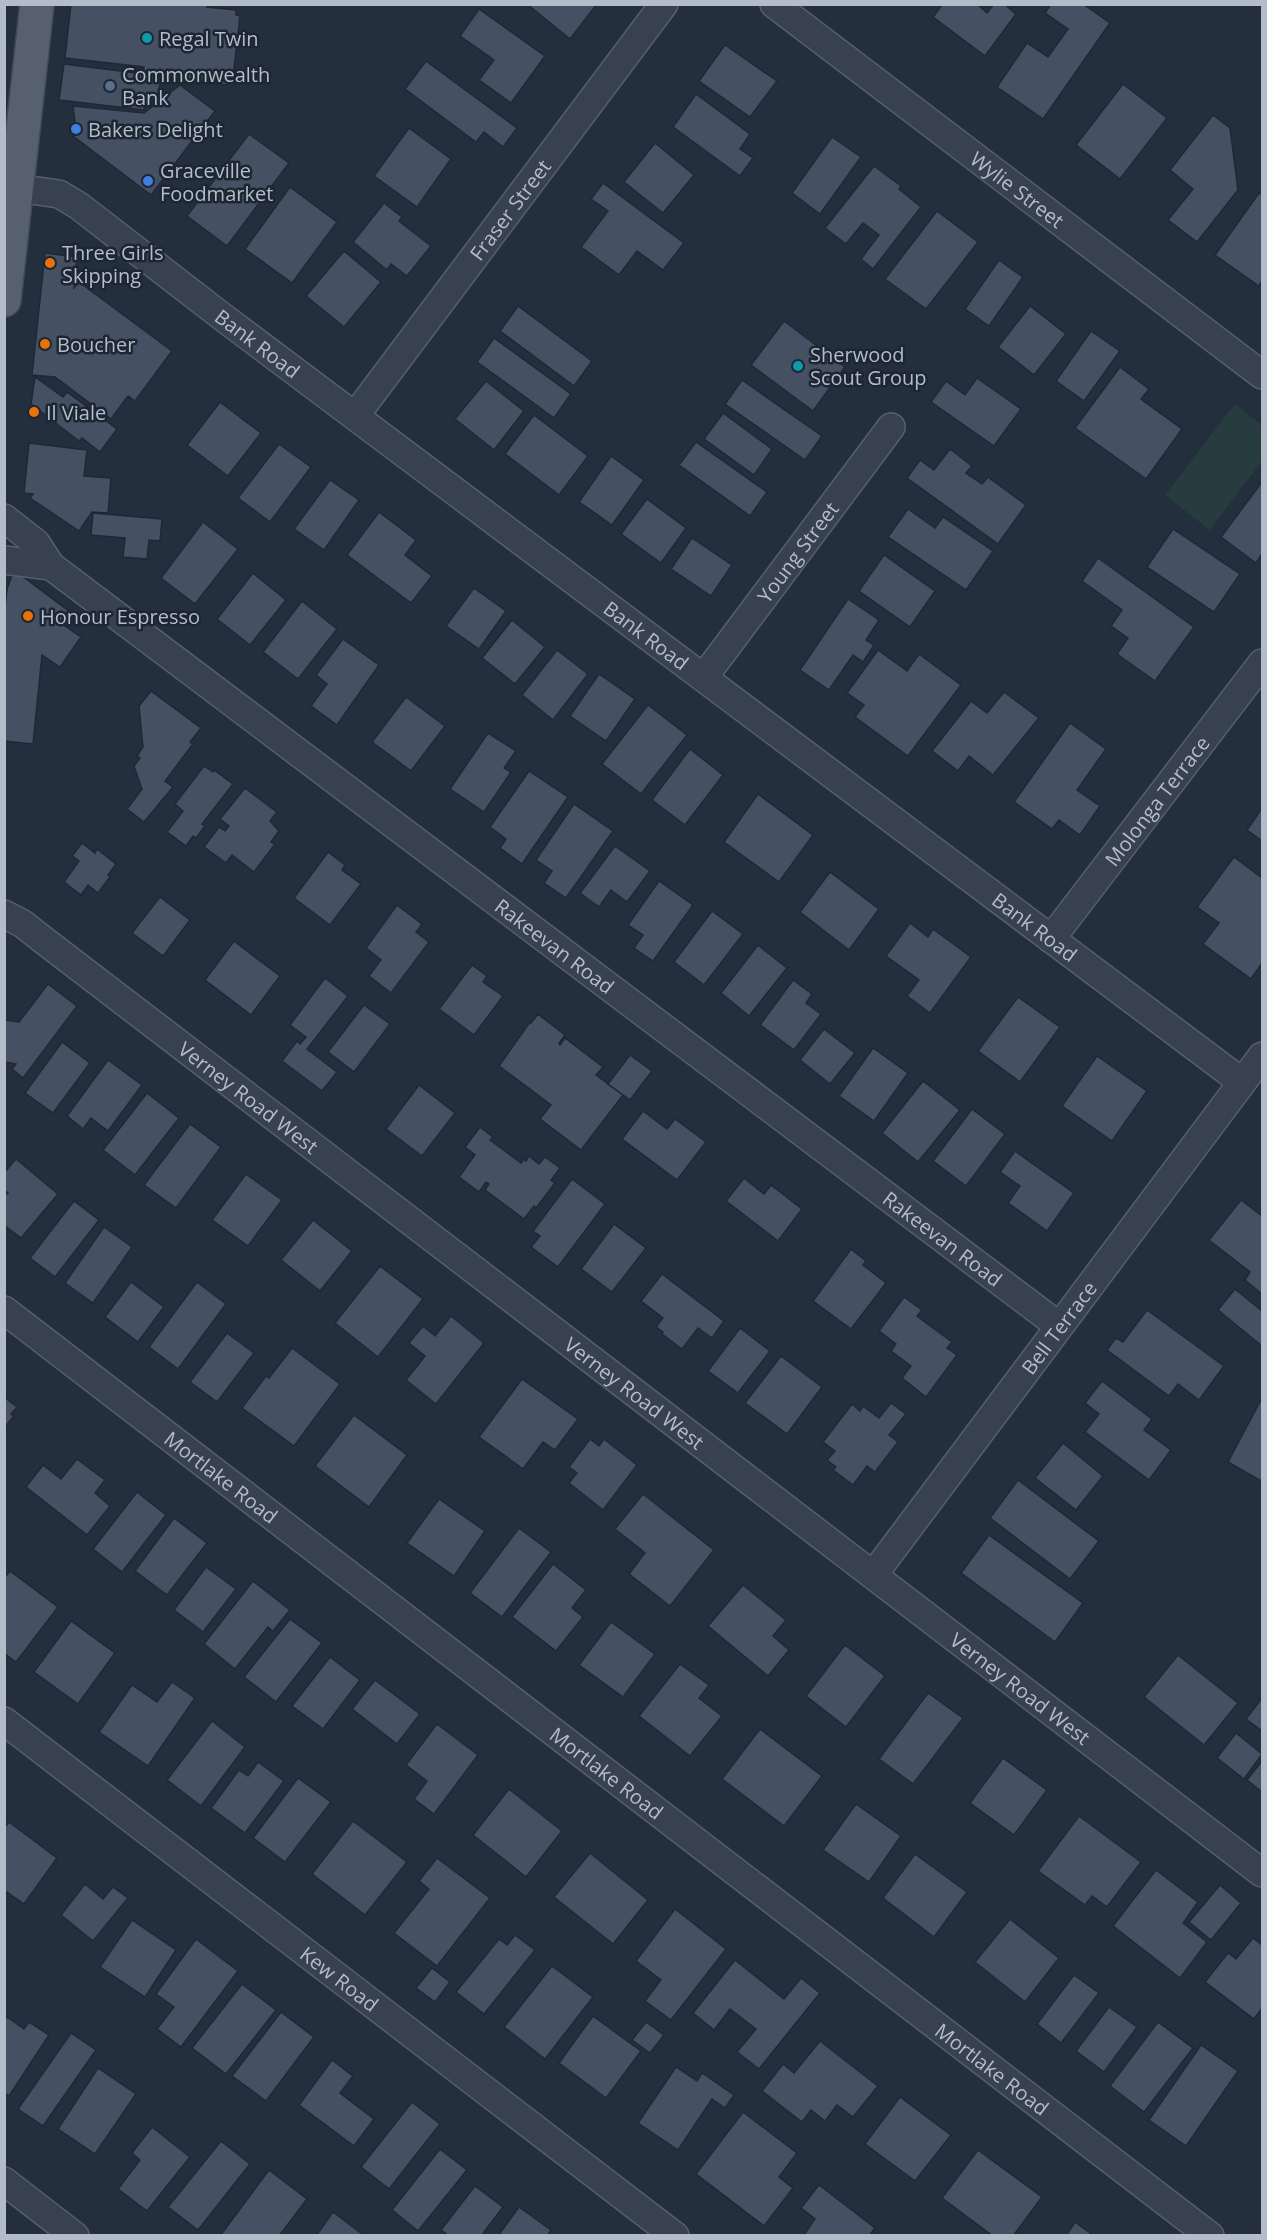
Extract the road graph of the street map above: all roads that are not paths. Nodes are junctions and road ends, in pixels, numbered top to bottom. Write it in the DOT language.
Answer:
graph roads {
  1 [pos="37,4"];
  2 [pos="664,4"];
  3 [pos="774,4"];
  4 [pos="16,188"];
  5 [pos="4,300"];
  6 [pos="1263,375"];
  7 [pos="355,416"];
  8 [pos="891,427"];
  9 [pos="4,518"];
  10 [pos="4,560"];
  11 [pos="51,566"];
  12 [pos="1263,663"];
  13 [pos="704,677"];
  14 [pos="4,914"];
  15 [pos="1051,939"];
  16 [pos="1263,1056"];
  17 [pos="1242,1082"];
  18 [pos="4,1310"];
  19 [pos="1059,1326"];
  20 [pos="874,1574"];
  21 [pos="4,1721"];
  22 [pos="1263,1873"];
  23 [pos="4,2181"];
  24 [pos="75,2235"];
  25 [pos="675,2235"];
  26 [pos="1210,2235"];
  1 -- 4 [label="main road"];
  2 -- 7 [label="street, Fraser Street"];
  3 -- 6 [label="street, Wylie Street"];
  4 -- 5 [label="main road"];
  4 -- 7 [label="street, Bank Road"];
  7 -- 13 [label="street, Bank Road"];
  8 -- 13 [label="street, Young Street"];
  9 -- 11 [label="street, Rakeevan Road"];
  10 -- 11 [label="street, Rakeevan Road"];
  11 -- 19 [label="street, Rakeevan Road"];
  12 -- 15 [label="street, Molonga Terrace"];
  13 -- 15 [label="street, Bank Road"];
  14 -- 20 [label="street, Verney Road West"];
  15 -- 17 [label="street, Bank Road"];
  16 -- 17 [label="street"];
  17 -- 19 [label="street, Bell Terrace"];
  18 -- 26 [label="street, Mortlake Road"];
  19 -- 20 [label="street, Bell Terrace"];
  20 -- 22 [label="street, Verney Road West"];
  21 -- 25 [label="street, Kew Road"];
  23 -- 24 [label="street"];
}
